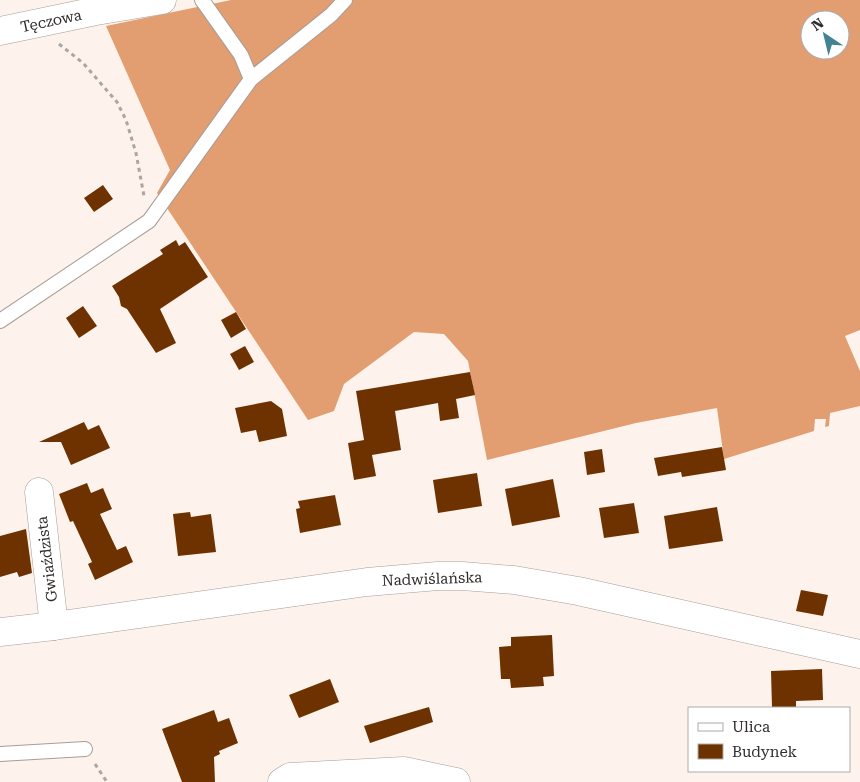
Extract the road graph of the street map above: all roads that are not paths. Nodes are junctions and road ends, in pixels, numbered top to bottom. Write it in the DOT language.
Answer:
graph roads {
  1 [pos="162,0"];
  2 [pos="202,0"];
  3 [pos="345,0"];
  4 [pos="0,32"];
  5 [pos="251,79"];
  6 [pos="0,321"];
  7 [pos="39,492"];
  8 [pos="54,626"];
  9 [pos="0,632"];
  10 [pos="860,654"];
  11 [pos="85,749"];
  12 [pos="0,754"];
  13 [pos="282,782"];
  14 [pos="456,782"];
  1 -- 4 [label="street, Tęczowa"];
  2 -- 5 [label="lane"];
  3 -- 5 [label="lane"];
  5 -- 6 [label="lane"];
  7 -- 8 [label="street, Gwiaździsta"];
  8 -- 9 [label="street, Nadwiślańska"];
  8 -- 10 [label="street, Nadwiślańska"];
  11 -- 12 [label="lane"];
  13 -- 14 [label="street"];
}
